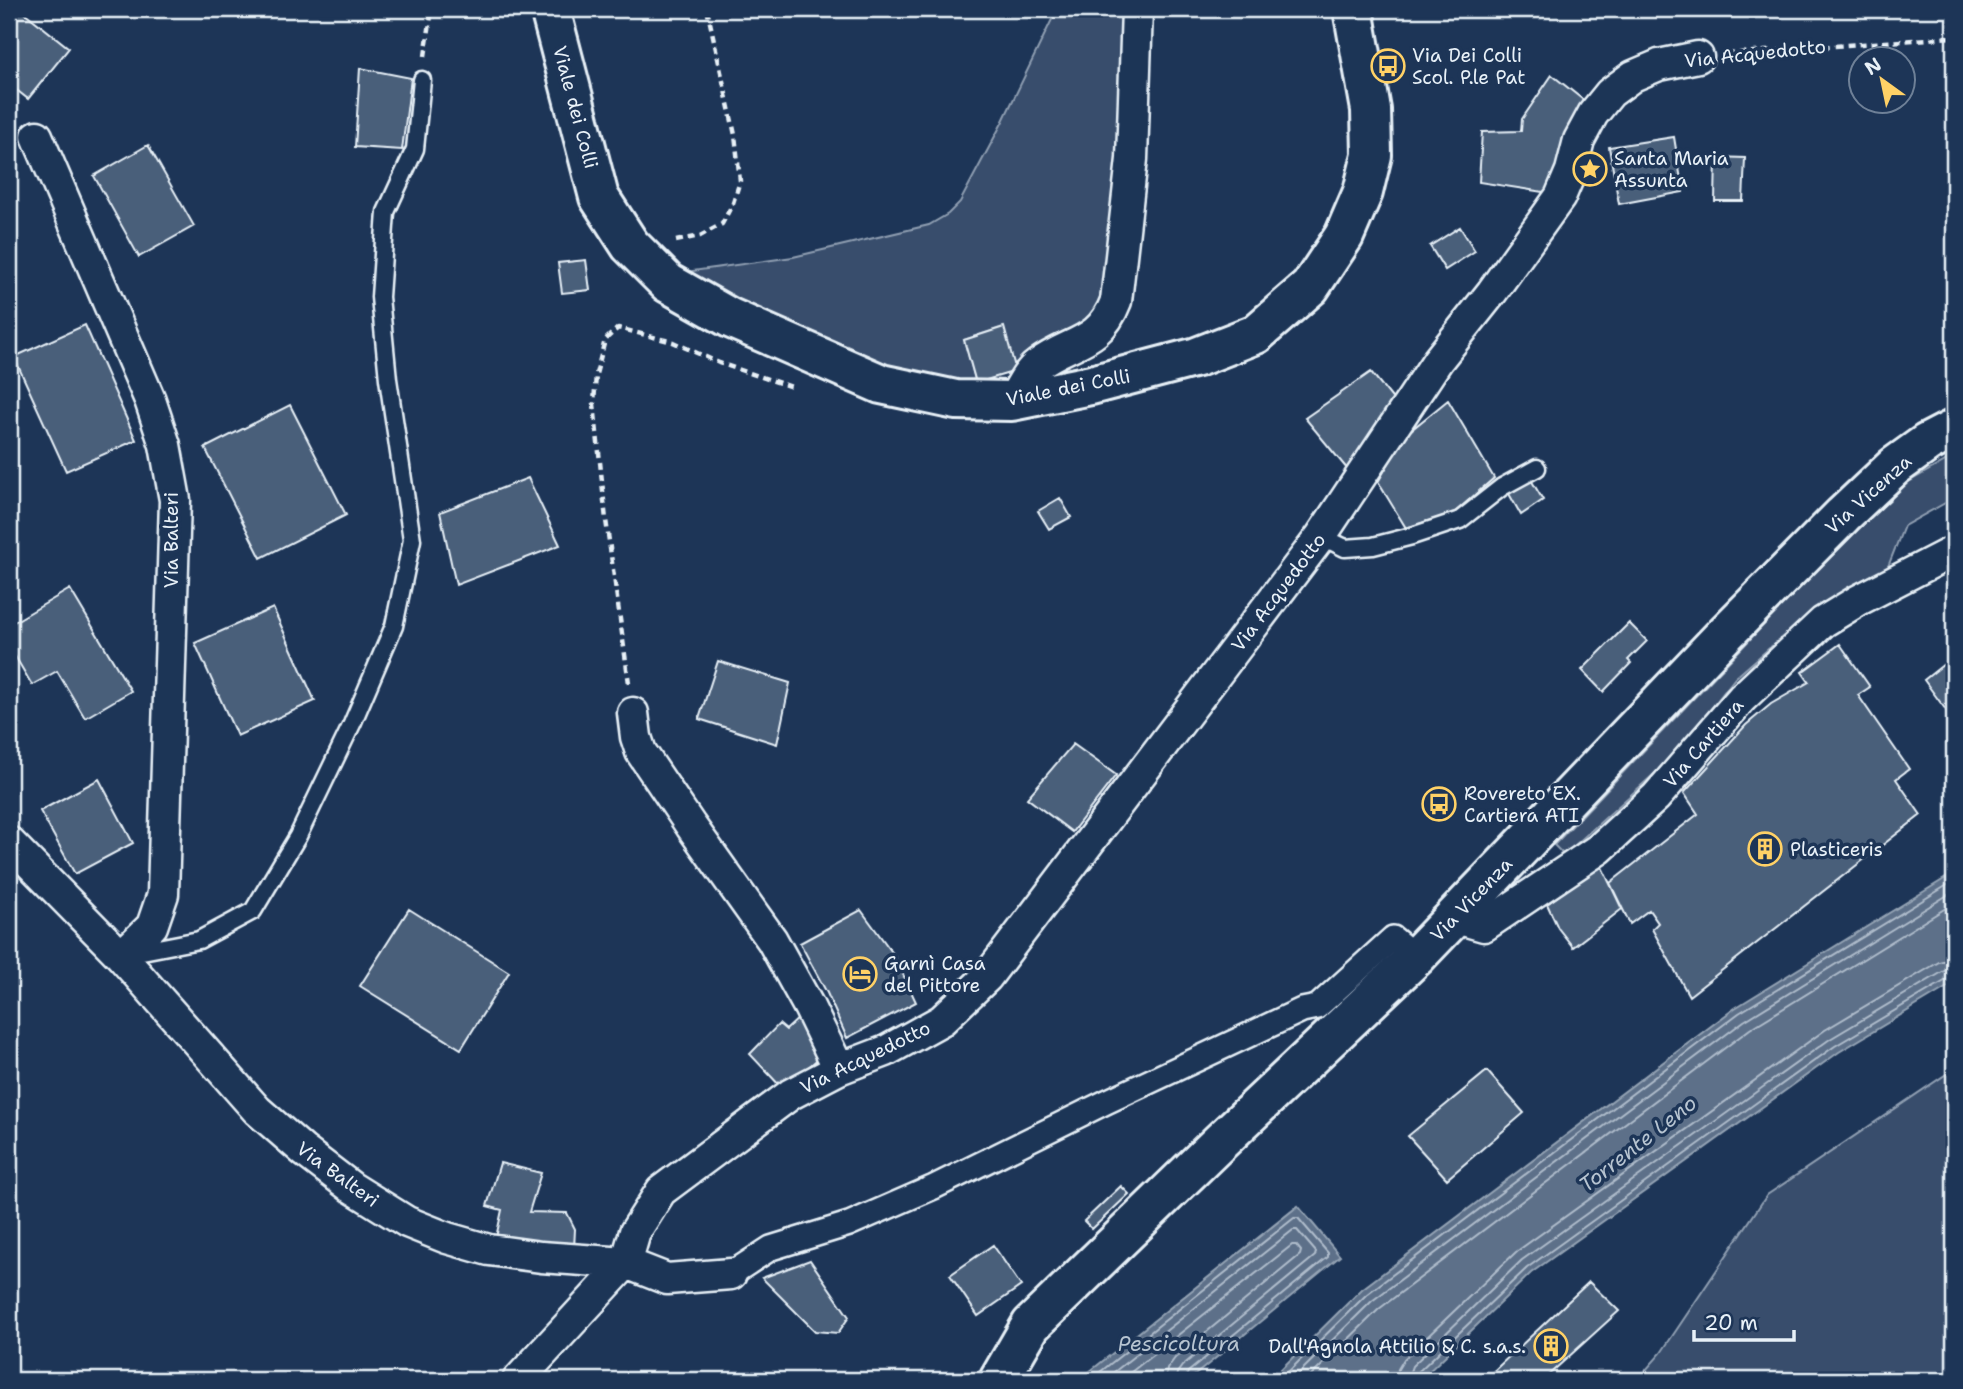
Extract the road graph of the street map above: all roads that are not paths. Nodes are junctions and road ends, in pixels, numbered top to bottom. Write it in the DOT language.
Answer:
graph roads {
  1 [pos="550,9"];
  2 [pos="1137,9"];
  3 [pos="1353,9"];
  4 [pos="1698,57"];
  5 [pos="422,80"];
  6 [pos="37,136"];
  7 [pos="1012,401"];
  8 [pos="1954,429"];
  9 [pos="1537,468"];
  10 [pos="1321,536"];
  11 [pos="1954,551"];
  12 [pos="633,713"];
  13 [pos="9,842"];
  14 [pos="1453,917"];
  15 [pos="121,956"];
  16 [pos="1416,957"];
  17 [pos="839,1069"];
  18 [pos="626,1263"];
  19 [pos="731,1274"];
  20 [pos="518,1380"];
  21 [pos="999,1380"];
  1 -- 7 [label="main road, Viale dei Colli"];
  2 -- 7 [label="street"];
  3 -- 7 [label="main road, Viale dei Colli"];
  4 -- 10 [label="street, Via Acquedotto"];
  5 -- 15 [label="lane"];
  6 -- 15 [label="street, Via Balteri"];
  8 -- 14 [label="main road, Via Vicenza"];
  9 -- 10 [label="lane"];
  10 -- 17 [label="street, Via Acquedotto"];
  11 -- 14 [label="street, Via Cartiera"];
  12 -- 17 [label="street"];
  13 -- 15 [label="street, Via Balteri"];
  14 -- 16 [label="main road, Via Vicenza"];
  15 -- 18 [label="street, Via Balteri"];
  16 -- 19 [label="street"];
  16 -- 21 [label="main road, Via Vicenza"];
  17 -- 18 [label="street, Via Acquedotto"];
  18 -- 19 [label="street, Via Balteri"];
  18 -- 20 [label="street"];
}
